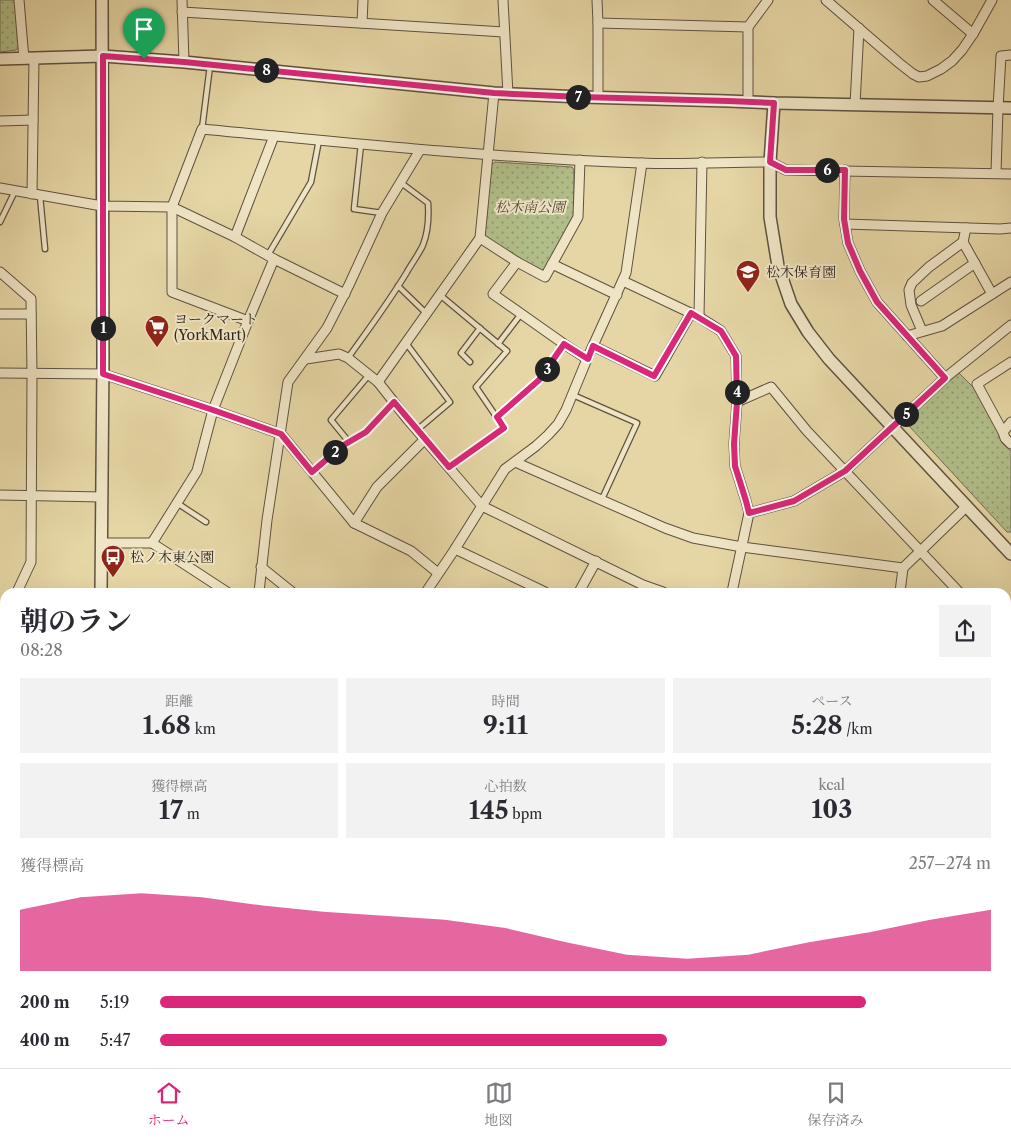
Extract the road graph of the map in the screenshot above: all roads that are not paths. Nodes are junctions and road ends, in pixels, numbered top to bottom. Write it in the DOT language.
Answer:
graph roads {
  1 [pos="19,0"];
  2 [pos="102,0"];
  3 [pos="182,0"];
  4 [pos="363,0"];
  5 [pos="503,0"];
  6 [pos="597,0"];
  7 [pos="768,0"];
  8 [pos="826,0"];
  9 [pos="933,0"];
  10 [pos="992,0"];
  11 [pos="182,12"];
  12 [pos="362,23"];
  13 [pos="598,23"];
  14 [pos="748,27"];
  15 [pos="859,28"];
  16 [pos="504,32"];
  17 [pos="973,34"];
  18 [pos="1011,54"];
  19 [pos="103,56"];
  20 [pos="29,58"];
  21 [pos="0,60"];
  22 [pos="184,62"];
  23 [pos="210,64"];
  24 [pos="494,93"];
  25 [pos="508,94"];
  26 [pos="598,98"];
  27 [pos="748,102"];
  28 [pos="774,103"];
  29 [pos="855,105"];
  30 [pos="998,108"];
  31 [pos="1011,108"];
  32 [pos="33,120"];
  33 [pos="0,121"];
  34 [pos="202,129"];
  35 [pos="274,136"];
  36 [pos="319,140"];
  37 [pos="361,144"];
  38 [pos="420,150"];
  39 [pos="488,155"];
  40 [pos="580,160"];
  41 [pos="702,162"];
  42 [pos="770,162"];
  43 [pos="642,163"];
  44 [pos="845,170"];
  45 [pos="996,173"];
  46 [pos="1011,174"];
  47 [pos="400,182"];
  48 [pos="0,188"];
  49 [pos="15,191"];
  50 [pos="36,195"];
  51 [pos="102,206"];
  52 [pos="172,207"];
  53 [pos="382,213"];
  54 [pos="0,222"];
  55 [pos="845,224"];
  56 [pos="966,228"];
  57 [pos="1011,228"];
  58 [pos="235,237"];
  59 [pos="480,238"];
  60 [pos="963,242"];
  61 [pos="45,249"];
  62 [pos="271,257"];
  63 [pos="517,262"];
  64 [pos="975,263"];
  65 [pos="552,264"];
  66 [pos="0,272"];
  67 [pos="623,281"];
  68 [pos="1011,282"];
  69 [pos="398,286"];
  70 [pos="345,294"];
  71 [pos="992,294"];
  72 [pos="440,295"];
  73 [pos="617,295"];
  74 [pos="921,301"];
  75 [pos="0,314"];
  76 [pos="31,314"];
  77 [pos="427,314"];
  78 [pos="521,314"];
  79 [pos="695,315"];
  80 [pos="248,321"];
  81 [pos="1011,325"];
  82 [pos="480,328"];
  83 [pos="922,331"];
  84 [pos="907,336"];
  85 [pos="406,343"];
  86 [pos="498,344"];
  87 [pos="564,344"];
  88 [pos="593,346"];
  89 [pos="348,358"];
  90 [pos="306,359"];
  91 [pos="588,359"];
  92 [pos="470,362"];
  93 [pos="1011,362"];
  94 [pos="0,374"];
  95 [pos="32,374"];
  96 [pos="103,374"];
  97 [pos="369,374"];
  98 [pos="945,378"];
  99 [pos="378,382"];
  100 [pos="573,395"];
  101 [pos="394,402"];
  102 [pos="737,402"];
  103 [pos="213,410"];
  104 [pos="497,417"];
  105 [pos="1011,422"];
  106 [pos="892,427"];
  107 [pos="417,430"];
  108 [pos="1003,432"];
  109 [pos="281,434"];
  110 [pos="424,439"];
  111 [pos="349,442"];
  112 [pos="1011,444"];
  113 [pos="515,462"];
  114 [pos="449,467"];
  115 [pos="845,471"];
  116 [pos="312,472"];
  117 [pos="0,495"];
  118 [pos="31,496"];
  119 [pos="102,497"];
  120 [pos="602,499"];
  121 [pos="177,503"];
  122 [pos="482,506"];
  123 [pos="967,506"];
  124 [pos="749,513"];
  125 [pos="206,522"];
  126 [pos="354,523"];
  127 [pos="101,543"];
  128 [pos="152,543"];
  129 [pos="742,547"];
  130 [pos="455,549"];
  131 [pos="920,551"];
  132 [pos="1010,552"];
  133 [pos="596,561"];
  134 [pos="261,567"];
  135 [pos="903,568"];
  136 [pos="438,573"];
  137 [pos="19,588"];
  138 [pos="101,588"];
  139 [pos="221,588"];
  140 [pos="259,588"];
  141 [pos="287,588"];
  142 [pos="429,588"];
  143 [pos="537,588"];
  144 [pos="581,588"];
  145 [pos="654,588"];
  146 [pos="733,588"];
  147 [pos="900,588"];
  148 [pos="956,588"];
  1 -- 20 [label="street"];
  2 -- 19 [label="street"];
  3 -- 11 [label="street"];
  4 -- 12 [label="street"];
  5 -- 16 [label="street"];
  6 -- 13 [label="street"];
  7 -- 14 [label="street"];
  8 -- 15 [label="street"];
  9 -- 17 [label="street"];
  10 -- 17 [label="street"];
  11 -- 12 [label="street"];
  11 -- 22 [label="street"];
  12 -- 16 [label="street"];
  13 -- 14 [label="street"];
  13 -- 26 [label="street"];
  14 -- 27 [label="street"];
  15 -- 17 [label="street"];
  15 -- 29 [label="street"];
  16 -- 25 [label="street"];
  18 -- 30 [label="street"];
  19 -- 20 [label="street"];
  19 -- 22 [label="street"];
  19 -- 51 [label="street"];
  20 -- 21 [label="street"];
  20 -- 32 [label="street"];
  22 -- 23 [label="street"];
  23 -- 24 [label="street"];
  23 -- 34 [label="lane"];
  24 -- 25 [label="street"];
  24 -- 39 [label="street"];
  25 -- 26 [label="street"];
  26 -- 27 [label="street"];
  27 -- 28 [label="street"];
  28 -- 29 [label="street"];
  28 -- 42 [label="street"];
  29 -- 30 [label="street"];
  30 -- 31 [label="street"];
  30 -- 45 [label="street"];
  32 -- 33 [label="street"];
  32 -- 50 [label="street"];
  34 -- 35 [label="street"];
  34 -- 52 [label="street"];
  35 -- 36 [label="street"];
  35 -- 58 [label="street"];
  36 -- 37 [label="street"];
  36 -- 62 [label="lane"];
  37 -- 38 [label="street"];
  37 -- 53 [label="lane"];
  38 -- 39 [label="street"];
  38 -- 47 [label="street"];
  39 -- 40 [label="street"];
  39 -- 59 [label="street"];
  40 -- 43 [label="street"];
  40 -- 65 [label="street"];
  41 -- 42 [label="street"];
  41 -- 43 [label="street"];
  41 -- 79 [label="street"];
  42 -- 44 [label="street"];
  42 -- 106 [label="street"];
  43 -- 67 [label="street"];
  44 -- 45 [label="street"];
  44 -- 55 [label="street"];
  45 -- 46 [label="street"];
  47 -- 53 [label="street"];
  47 -- 69 [label="lane"];
  48 -- 49 [label="street"];
  49 -- 50 [label="street"];
  49 -- 54 [label="lane"];
  50 -- 51 [label="street"];
  50 -- 61 [label="lane"];
  51 -- 52 [label="street"];
  51 -- 96 [label="street"];
  52 -- 58 [label="street"];
  52 -- 80 [label="street"];
  53 -- 70 [label="street"];
  55 -- 56 [label="street"];
  55 -- 84 [label="street"];
  56 -- 57 [label="street"];
  56 -- 60 [label="street"];
  58 -- 62 [label="street"];
  59 -- 63 [label="street"];
  59 -- 72 [label="street"];
  60 -- 64 [label="street"];
  60 -- 83 [label="street"];
  62 -- 70 [label="street"];
  62 -- 80 [label="street"];
  63 -- 65 [label="street"];
  63 -- 78 [label="street"];
  64 -- 71 [label="street"];
  64 -- 74 [label="street"];
  65 -- 73 [label="street"];
  66 -- 76 [label="street"];
  67 -- 73 [label="street"];
  67 -- 79 [label="street"];
  68 -- 71 [label="street"];
  69 -- 77 [label="lane"];
  69 -- 89 [label="lane"];
  70 -- 90 [label="street"];
  71 -- 83 [label="street"];
  72 -- 77 [label="street"];
  72 -- 82 [label="lane"];
  73 -- 88 [label="street"];
  75 -- 76 [label="street"];
  76 -- 95 [label="street"];
  77 -- 85 [label="street"];
  78 -- 86 [label="lane"];
  78 -- 87 [label="street"];
  79 -- 88 [label="street"];
  79 -- 102 [label="street"];
  80 -- 103 [label="street"];
  81 -- 98 [label="street"];
  82 -- 86 [label="lane"];
  82 -- 92 [label="lane"];
  83 -- 84 [label="street"];
  84 -- 98 [label="street"];
  85 -- 99 [label="street"];
  85 -- 107 [label="lane"];
  86 -- 104 [label="lane"];
  87 -- 91 [label="street"];
  87 -- 104 [label="lane"];
  88 -- 91 [label="street"];
  89 -- 90 [label="street"];
  89 -- 97 [label="street"];
  90 -- 109 [label="street"];
  91 -- 100 [label="street"];
  93 -- 108 [label="street"];
  94 -- 95 [label="street"];
  95 -- 96 [label="street"];
  95 -- 118 [label="street"];
  96 -- 103 [label="street"];
  96 -- 119 [label="street"];
  97 -- 99 [label="street"];
  97 -- 111 [label="lane"];
  98 -- 106 [label="street"];
  99 -- 101 [label="street"];
  100 -- 113 [label="street"];
  100 -- 120 [label="lane"];
  101 -- 107 [label="street"];
  101 -- 111 [label="lane"];
  102 -- 115 [label="street"];
  102 -- 124 [label="street"];
  103 -- 109 [label="street"];
  103 -- 121 [label="street"];
  104 -- 114 [label="lane"];
  105 -- 108 [label="street"];
  106 -- 115 [label="street"];
  106 -- 123 [label="street"];
  107 -- 110 [label="street"];
  108 -- 112 [label="street"];
  109 -- 116 [label="street"];
  109 -- 134 [label="street"];
  110 -- 114 [label="street"];
  110 -- 126 [label="street"];
  111 -- 116 [label="lane"];
  113 -- 120 [label="street"];
  113 -- 122 [label="street"];
  114 -- 122 [label="street"];
  115 -- 124 [label="street"];
  115 -- 131 [label="street"];
  116 -- 126 [label="street"];
  117 -- 118 [label="street"];
  118 -- 119 [label="street"];
  118 -- 137 [label="street"];
  119 -- 127 [label="street"];
  120 -- 129 [label="street"];
  121 -- 125 [label="lane"];
  121 -- 128 [label="street"];
  122 -- 130 [label="street"];
  122 -- 133 [label="street"];
  123 -- 131 [label="street"];
  123 -- 132 [label="street"];
  124 -- 129 [label="street"];
  126 -- 136 [label="street"];
  127 -- 128 [label="street"];
  127 -- 138 [label="street"];
  128 -- 139 [label="street"];
  129 -- 135 [label="street"];
  129 -- 146 [label="street"];
  130 -- 136 [label="street"];
  130 -- 143 [label="street"];
  131 -- 135 [label="street"];
  131 -- 148 [label="street"];
  133 -- 144 [label="street"];
  133 -- 145 [label="street"];
  134 -- 140 [label="street"];
  134 -- 141 [label="street"];
  135 -- 147 [label="street"];
  136 -- 142 [label="street"];
}
